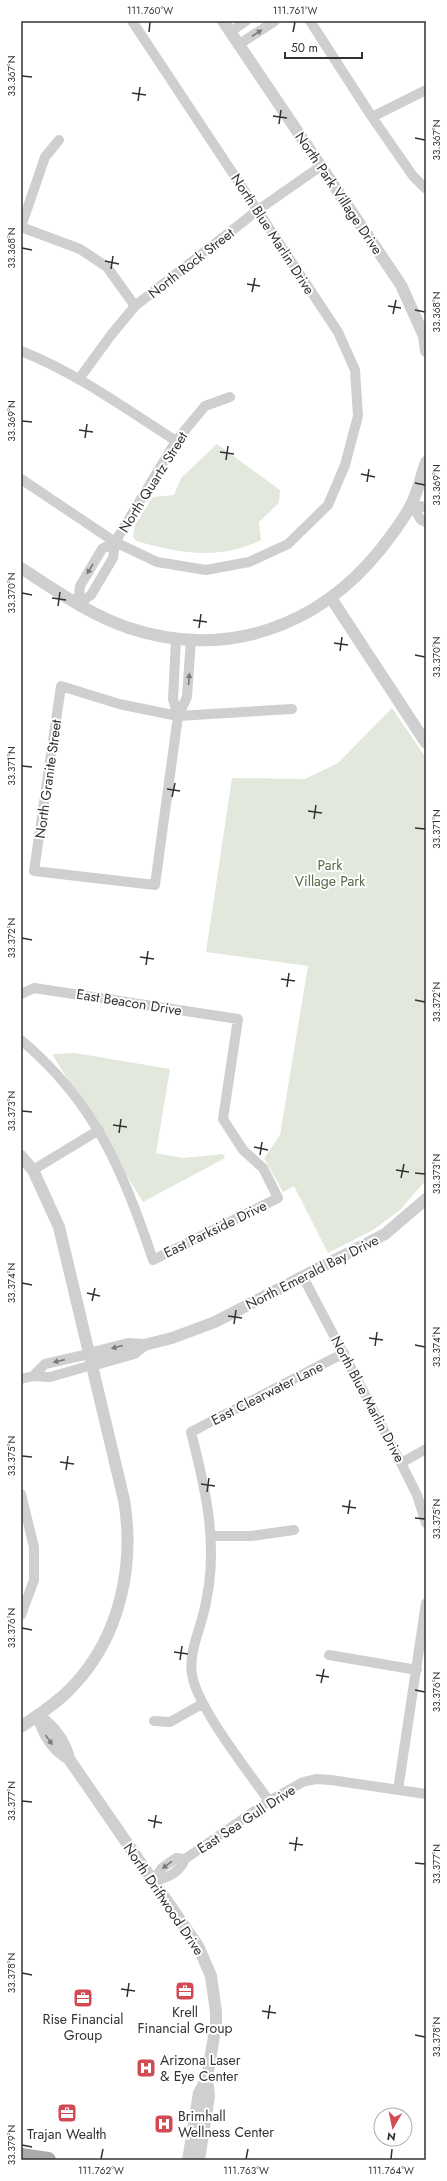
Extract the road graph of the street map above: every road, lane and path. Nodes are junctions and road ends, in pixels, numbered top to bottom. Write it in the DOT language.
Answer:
graph roads {
  1 [pos="132,21"];
  2 [pos="246,21"];
  3 [pos="275,21"];
  4 [pos="310,21"];
  5 [pos="227,26"];
  6 [pos="238,45"];
  7 [pos="426,90"];
  8 [pos="372,117"];
  9 [pos="60,140"];
  10 [pos="321,166"];
  11 [pos="426,189"];
  12 [pos="258,210"];
  13 [pos="21,227"];
  14 [pos="135,306"];
  15 [pos="21,351"];
  16 [pos="426,352"];
  17 [pos="80,379"];
  18 [pos="230,397"];
  19 [pos="176,442"];
  20 [pos="426,462"];
  21 [pos="21,479"];
  22 [pos="412,505"];
  23 [pos="426,507"];
  24 [pos="426,522"];
  25 [pos="115,542"];
  26 [pos="21,568"];
  27 [pos="331,598"];
  28 [pos="78,604"];
  29 [pos="176,639"];
  30 [pos="191,639"];
  31 [pos="292,709"];
  32 [pos="178,716"];
  33 [pos="426,743"];
  34 [pos="21,994"];
  35 [pos="21,1040"];
  36 [pos="99,1130"];
  37 [pos="21,1156"];
  38 [pos="33,1170"];
  39 [pos="278,1198"];
  40 [pos="426,1199"];
  41 [pos="304,1277"];
  42 [pos="344,1353"];
  43 [pos="91,1359"];
  44 [pos="21,1379"];
  45 [pos="426,1449"];
  46 [pos="401,1463"];
  47 [pos="21,1494"];
  48 [pos="426,1524"];
  49 [pos="294,1530"];
  50 [pos="212,1536"];
  51 [pos="426,1603"];
  52 [pos="21,1615"];
  53 [pos="329,1655"];
  54 [pos="417,1670"];
  55 [pos="202,1704"];
  56 [pos="38,1715"];
  57 [pos="154,1721"];
  58 [pos="21,1727"];
  59 [pos="398,1790"];
  60 [pos="426,1794"];
  61 [pos="269,1801"];
  62 [pos="153,1881"];
  63 [pos="207,2078"];
  64 [pos="21,2156"];
  65 [pos="48,2160"];
  66 [pos="188,2160"];
  67 [pos="199,2160"];
  1 -- 12 [label="street, North Blue Marlin Drive"];
  2 -- 5 [label="street"];
  6 -- 3 [label="street, one-way"];
  4 -- 8 [label="street"];
  5 -- 6 [label="street, North Park Village Drive"];
  6 -- 10 [label="street, North Park Village Drive"];
  7 -- 8 [label="street"];
  8 -- 11 [label="street"];
  9 -- 13 [label="street"];
  10 -- 12 [label="street, North Rock Street"];
  10 -- 16 [label="street, North Park Village Drive"];
  12 -- 14 [label="street, North Rock Street"];
  12 -- 25 [label="street, North Blue Marlin Drive"];
  13 -- 14 [label="street"];
  14 -- 17 [label="street, North Rock Street"];
  15 -- 17 [label="street"];
  17 -- 19 [label="street"];
  18 -- 19 [label="street, North Quartz Street"];
  19 -- 25 [label="street, North Quartz Street"];
  20 -- 22 [label="street"];
  21 -- 25 [label="street, North Blue Marlin Drive"];
  22 -- 23 [label="street"];
  22 -- 24 [label="street"];
  22 -- 27 [label="street"];
  25 -- 28 [label="street, North Quartz Street"];
  25 -- 28 [label="street, North Quartz Street, one-way"];
  26 -- 28 [label="street"];
  27 -- 30 [label="street"];
  27 -- 33 [label="street"];
  28 -- 29 [label="street"];
  29 -- 30 [label="street"];
  29 -- 32 [label="street"];
  32 -- 30 [label="street, one-way"];
  31 -- 32 [label="street"];
  32 -- 32 [label="street, North Granite Street"];
  34 -- 39 [label="street, East Beacon Drive"];
  35 -- 36 [label="street"];
  36 -- 38 [label="street"];
  36 -- 39 [label="street, East Parkside Drive"];
  37 -- 38 [label="street"];
  38 -- 43 [label="street"];
  40 -- 41 [label="street, North Emerald Bay Drive"];
  41 -- 42 [label="street, North Blue Marlin Drive"];
  41 -- 43 [label="street, North Emerald Bay Drive"];
  42 -- 46 [label="street, North Blue Marlin Drive"];
  42 -- 50 [label="street, East Clearwater Lane"];
  43 -- 44 [label="street, North Emerald Bay Drive"];
  43 -- 56 [label="street"];
  45 -- 46 [label="street"];
  46 -- 48 [label="street, North Blue Marlin Drive"];
  47 -- 52 [label="street"];
  49 -- 50 [label="street"];
  50 -- 55 [label="street"];
  51 -- 54 [label="street"];
  53 -- 54 [label="street"];
  54 -- 59 [label="street"];
  55 -- 57 [label="street"];
  55 -- 61 [label="street"];
  56 -- 58 [label="street"];
  56 -- 62 [label="street, North Driftwood Drive"];
  59 -- 60 [label="street, East Sea Gull Drive"];
  59 -- 61 [label="street, East Sea Gull Drive"];
  61 -- 62 [label="street, East Sea Gull Drive"];
  62 -- 63 [label="street, North Driftwood Drive"];
  63 -- 66 [label="street, North Driftwood Drive"];
  63 -- 67 [label="street, North Driftwood Drive"];
  64 -- 65 [label="main road"];
}
